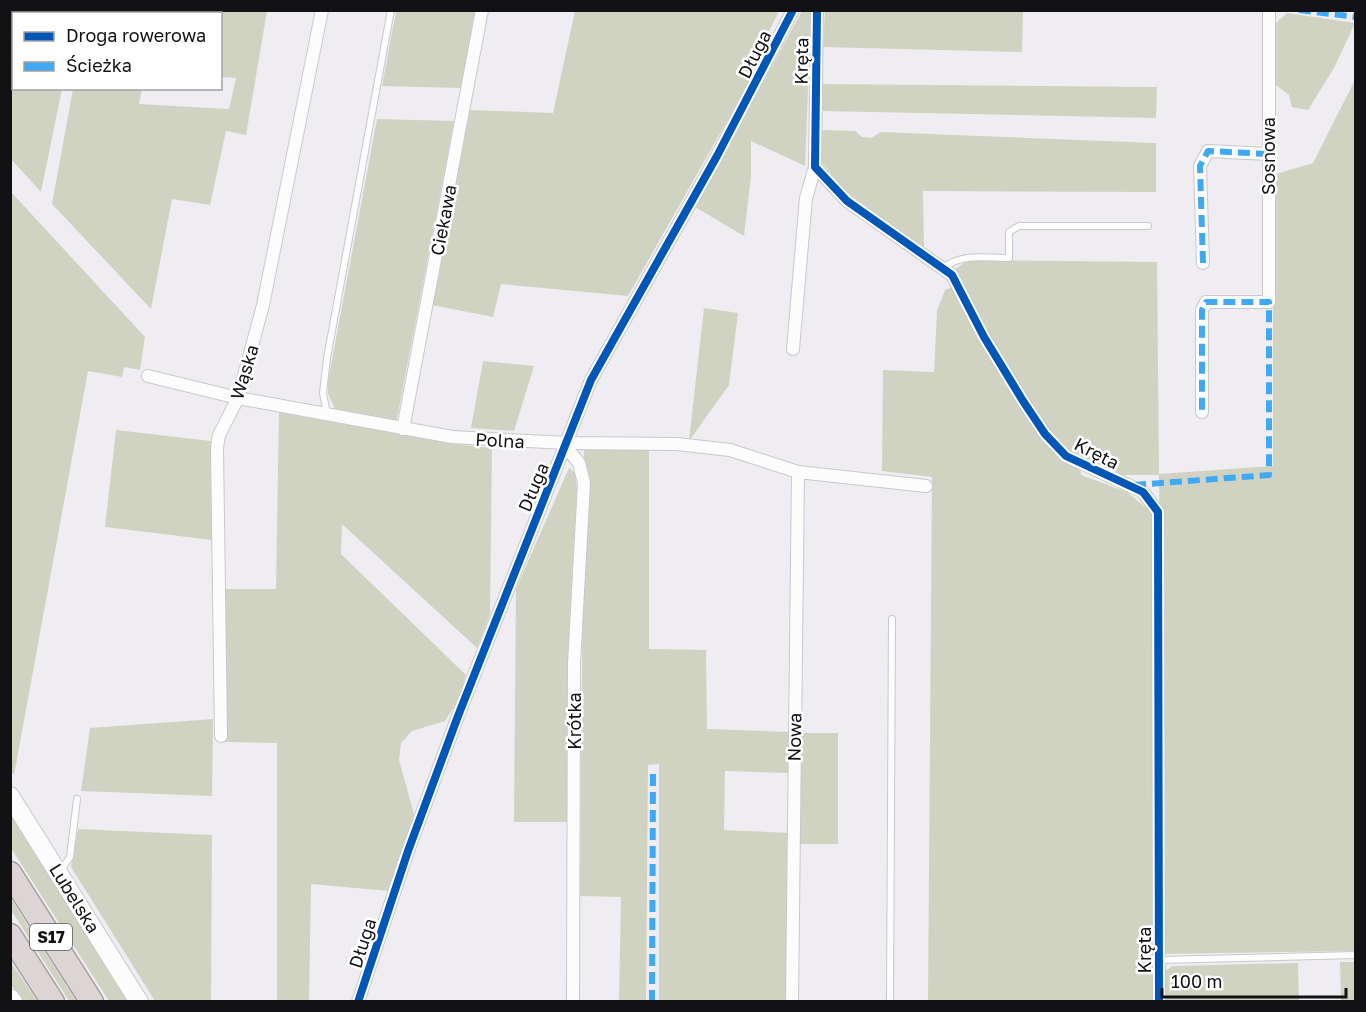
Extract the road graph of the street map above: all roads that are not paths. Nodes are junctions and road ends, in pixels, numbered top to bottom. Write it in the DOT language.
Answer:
graph roads {
  1 [pos="322,10"];
  2 [pos="391,10"];
  3 [pos="482,10"];
  4 [pos="793,10"];
  5 [pos="817,10"];
  6 [pos="1269,10"];
  7 [pos="1268,154"];
  8 [pos="815,167"];
  9 [pos="1148,226"];
  10 [pos="1203,263"];
  11 [pos="943,268"];
  12 [pos="794,350"];
  13 [pos="148,376"];
  14 [pos="238,398"];
  15 [pos="1202,412"];
  16 [pos="327,414"];
  17 [pos="403,429"];
  18 [pos="566,445"];
  19 [pos="798,472"];
  20 [pos="926,486"];
  21 [pos="892,619"];
  22 [pos="221,736"];
  23 [pos="10,796"];
  24 [pos="76,800"];
  25 [pos="58,872"];
  26 [pos="10,873"];
  27 [pos="10,935"];
  28 [pos="1356,956"];
  29 [pos="1160,960"];
  30 [pos="53,1002"];
  31 [pos="92,1002"];
  32 [pos="139,1002"];
  33 [pos="358,1002"];
  34 [pos="573,1002"];
  35 [pos="792,1002"];
  36 [pos="890,1002"];
  37 [pos="1159,1002"];
  1 -- 14 [label="street, Wąska"];
  2 -- 16 [label="lane"];
  3 -- 17 [label="street, Ciekawa"];
  4 -- 18 [label="street, Długa"];
  5 -- 8 [label="street, Kręta"];
  6 -- 7 [label="street, Sosnowa"];
  7 -- 10 [label="street"];
  7 -- 15 [label="street, Sosnowa"];
  8 -- 11 [label="street, Kręta"];
  8 -- 12 [label="street, Kręta"];
  9 -- 11 [label="lane"];
  11 -- 29 [label="street, Kręta"];
  13 -- 14 [label="street, Polna"];
  14 -- 16 [label="street, Polna"];
  14 -- 22 [label="street, Wąska"];
  16 -- 17 [label="street, Polna"];
  17 -- 18 [label="street, Polna"];
  18 -- 19 [label="street, Polna"];
  18 -- 33 [label="street, Długa"];
  18 -- 34 [label="street, Krótka"];
  19 -- 20 [label="street, Polna"];
  19 -- 35 [label="street, Nowa"];
  21 -- 36 [label="lane"];
  23 -- 25 [label="street, Lubelska"];
  24 -- 25 [label="lane"];
  25 -- 32 [label="street, Lubelska"];
  26 -- 31 [label="highway, S17"];
  27 -- 30 [label="highway, S17"];
  28 -- 29 [label="lane"];
  29 -- 37 [label="street, Kręta"];
}
